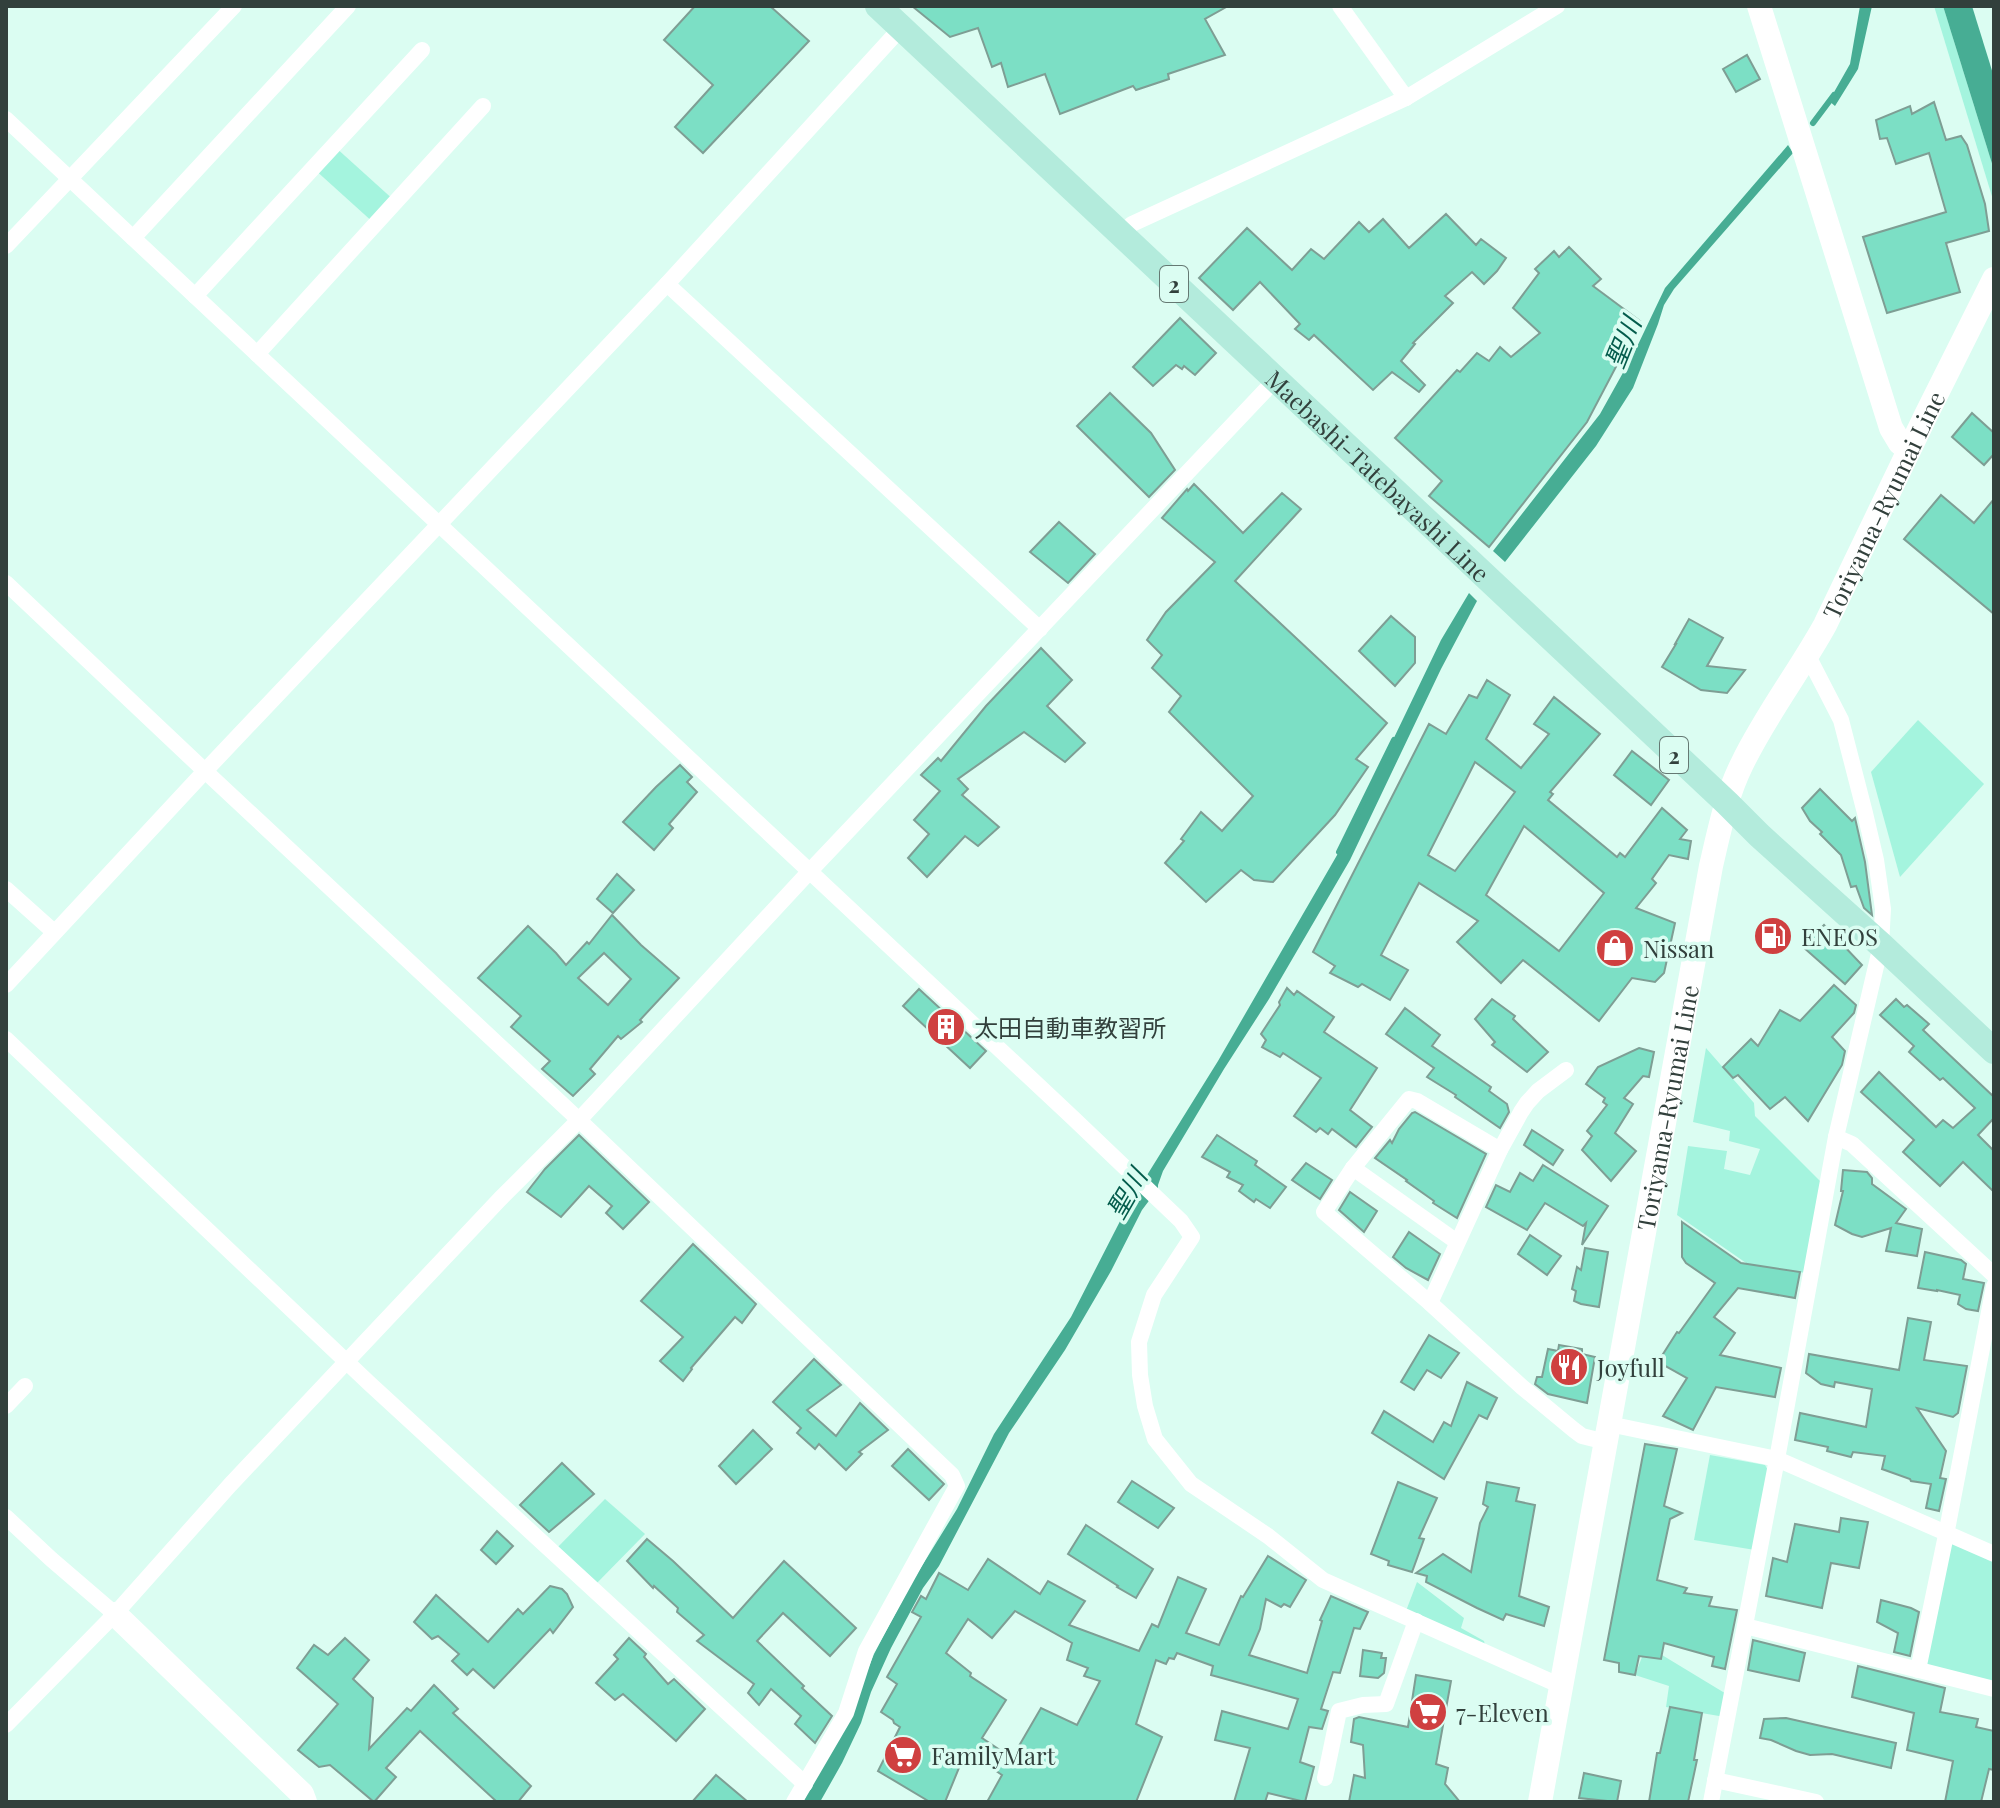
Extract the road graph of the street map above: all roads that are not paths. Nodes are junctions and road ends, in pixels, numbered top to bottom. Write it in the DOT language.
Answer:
graph roads {
  1 [pos="234,6"];
  2 [pos="348,6"];
  3 [pos="878,6"];
  4 [pos="1340,6"];
  5 [pos="1557,6"];
  6 [pos="1759,6"];
  7 [pos="901,28"];
  8 [pos="422,50"];
  9 [pos="1406,98"];
  10 [pos="483,106"];
  11 [pos="6,119"];
  12 [pos="69,179"];
  13 [pos="1121,235"];
  14 [pos="133,238"];
  15 [pos="6,246"];
  16 [pos="1994,279"];
  17 [pos="667,284"];
  18 [pos="195,296"];
  19 [pos="257,354"];
  20 [pos="1277,378"];
  21 [pos="1909,449"];
  22 [pos="439,524"];
  23 [pos="6,583"];
  24 [pos="1040,629"];
  25 [pos="1808,656"];
  26 [pos="205,771"];
  27 [pos="1727,803"];
  28 [pos="809,872"];
  29 [pos="6,889"];
  30 [pos="54,932"];
  31 [pos="1881,945"];
  32 [pos="6,985"];
  33 [pos="6,1039"];
  34 [pos="1994,1051"];
  35 [pos="1566,1070"];
  36 [pos="579,1120"];
  37 [pos="1836,1137"];
  38 [pos="1500,1150"];
  39 [pos="1353,1168"];
  40 [pos="1457,1242"];
  41 [pos="1994,1275"];
  42 [pos="1994,1286"];
  43 [pos="1430,1303"];
  44 [pos="347,1362"];
  45 [pos="25,1386"];
  46 [pos="6,1406"];
  47 [pos="1607,1433"];
  48 [pos="1777,1459"];
  49 [pos="6,1517"];
  50 [pos="1946,1535"];
  51 [pos="1994,1554"];
  52 [pos="115,1614"];
  53 [pos="1416,1621"];
  54 [pos="1745,1626"];
  55 [pos="1918,1670"];
  56 [pos="1561,1686"];
  57 [pos="1994,1689"];
  58 [pos="6,1725"];
  59 [pos="1325,1778"];
  60 [pos="1715,1780"];
  61 [pos="805,1784"];
  62 [pos="305,1802"];
  63 [pos="794,1802"];
  64 [pos="1540,1802"];
  65 [pos="1711,1802"];
  66 [pos="1816,1802"];
  1 -- 12 [label="street"];
  2 -- 14 [label="street"];
  3 -- 7 [label="main road, Maebashi-Tatebayashi Line / 2"];
  4 -- 9 [label="street"];
  5 -- 9 [label="street"];
  6 -- 21 [label="main road"];
  7 -- 13 [label="main road, Maebashi-Tatebayashi Line / 2"];
  7 -- 17 [label="street"];
  8 -- 18 [label="street"];
  9 -- 13 [label="street"];
  10 -- 19 [label="street"];
  11 -- 12 [label="street"];
  12 -- 14 [label="street"];
  12 -- 15 [label="street"];
  13 -- 20 [label="main road, Maebashi-Tatebayashi Line / 2"];
  14 -- 18 [label="street"];
  16 -- 21 [label="main road, Toriyama-Ryumai Line"];
  17 -- 22 [label="street"];
  17 -- 24 [label="street"];
  18 -- 19 [label="street"];
  19 -- 22 [label="street"];
  20 -- 24 [label="street"];
  20 -- 27 [label="main road, Maebashi-Tatebayashi Line / 2"];
  21 -- 25 [label="main road, Toriyama-Ryumai Line"];
  22 -- 26 [label="street"];
  22 -- 28 [label="street"];
  23 -- 26 [label="street"];
  24 -- 28 [label="street"];
  25 -- 27 [label="main road, Toriyama-Ryumai Line"];
  25 -- 31 [label="street"];
  26 -- 30 [label="street"];
  26 -- 36 [label="street"];
  27 -- 31 [label="main road, Maebashi-Tatebayashi Line / 2"];
  27 -- 47 [label="main road, Toriyama-Ryumai Line"];
  28 -- 36 [label="street"];
  28 -- 53 [label="street"];
  29 -- 30 [label="street"];
  30 -- 32 [label="street"];
  31 -- 34 [label="main road, 2"];
  31 -- 37 [label="street"];
  33 -- 44 [label="street"];
  35 -- 38 [label="street"];
  36 -- 44 [label="street"];
  36 -- 61 [label="street"];
  37 -- 41 [label="street"];
  37 -- 48 [label="street"];
  38 -- 39 [label="street"];
  38 -- 40 [label="street"];
  39 -- 40 [label="street"];
  39 -- 43 [label="street"];
  40 -- 43 [label="street"];
  42 -- 50 [label="street"];
  43 -- 47 [label="street"];
  44 -- 52 [label="street"];
  44 -- 61 [label="street"];
  45 -- 46 [label="street"];
  47 -- 48 [label="street"];
  47 -- 56 [label="main road, Toriyama-Ryumai Line"];
  48 -- 50 [label="street"];
  48 -- 54 [label="street"];
  49 -- 52 [label="street"];
  50 -- 51 [label="street"];
  50 -- 55 [label="street"];
  52 -- 58 [label="street"];
  52 -- 62 [label="main road"];
  53 -- 56 [label="street"];
  53 -- 59 [label="street"];
  54 -- 55 [label="street"];
  54 -- 60 [label="street"];
  55 -- 57 [label="street"];
  56 -- 64 [label="main road, Toriyama-Ryumai Line"];
  60 -- 65 [label="street"];
  60 -- 66 [label="street"];
  61 -- 63 [label="street"];
}
